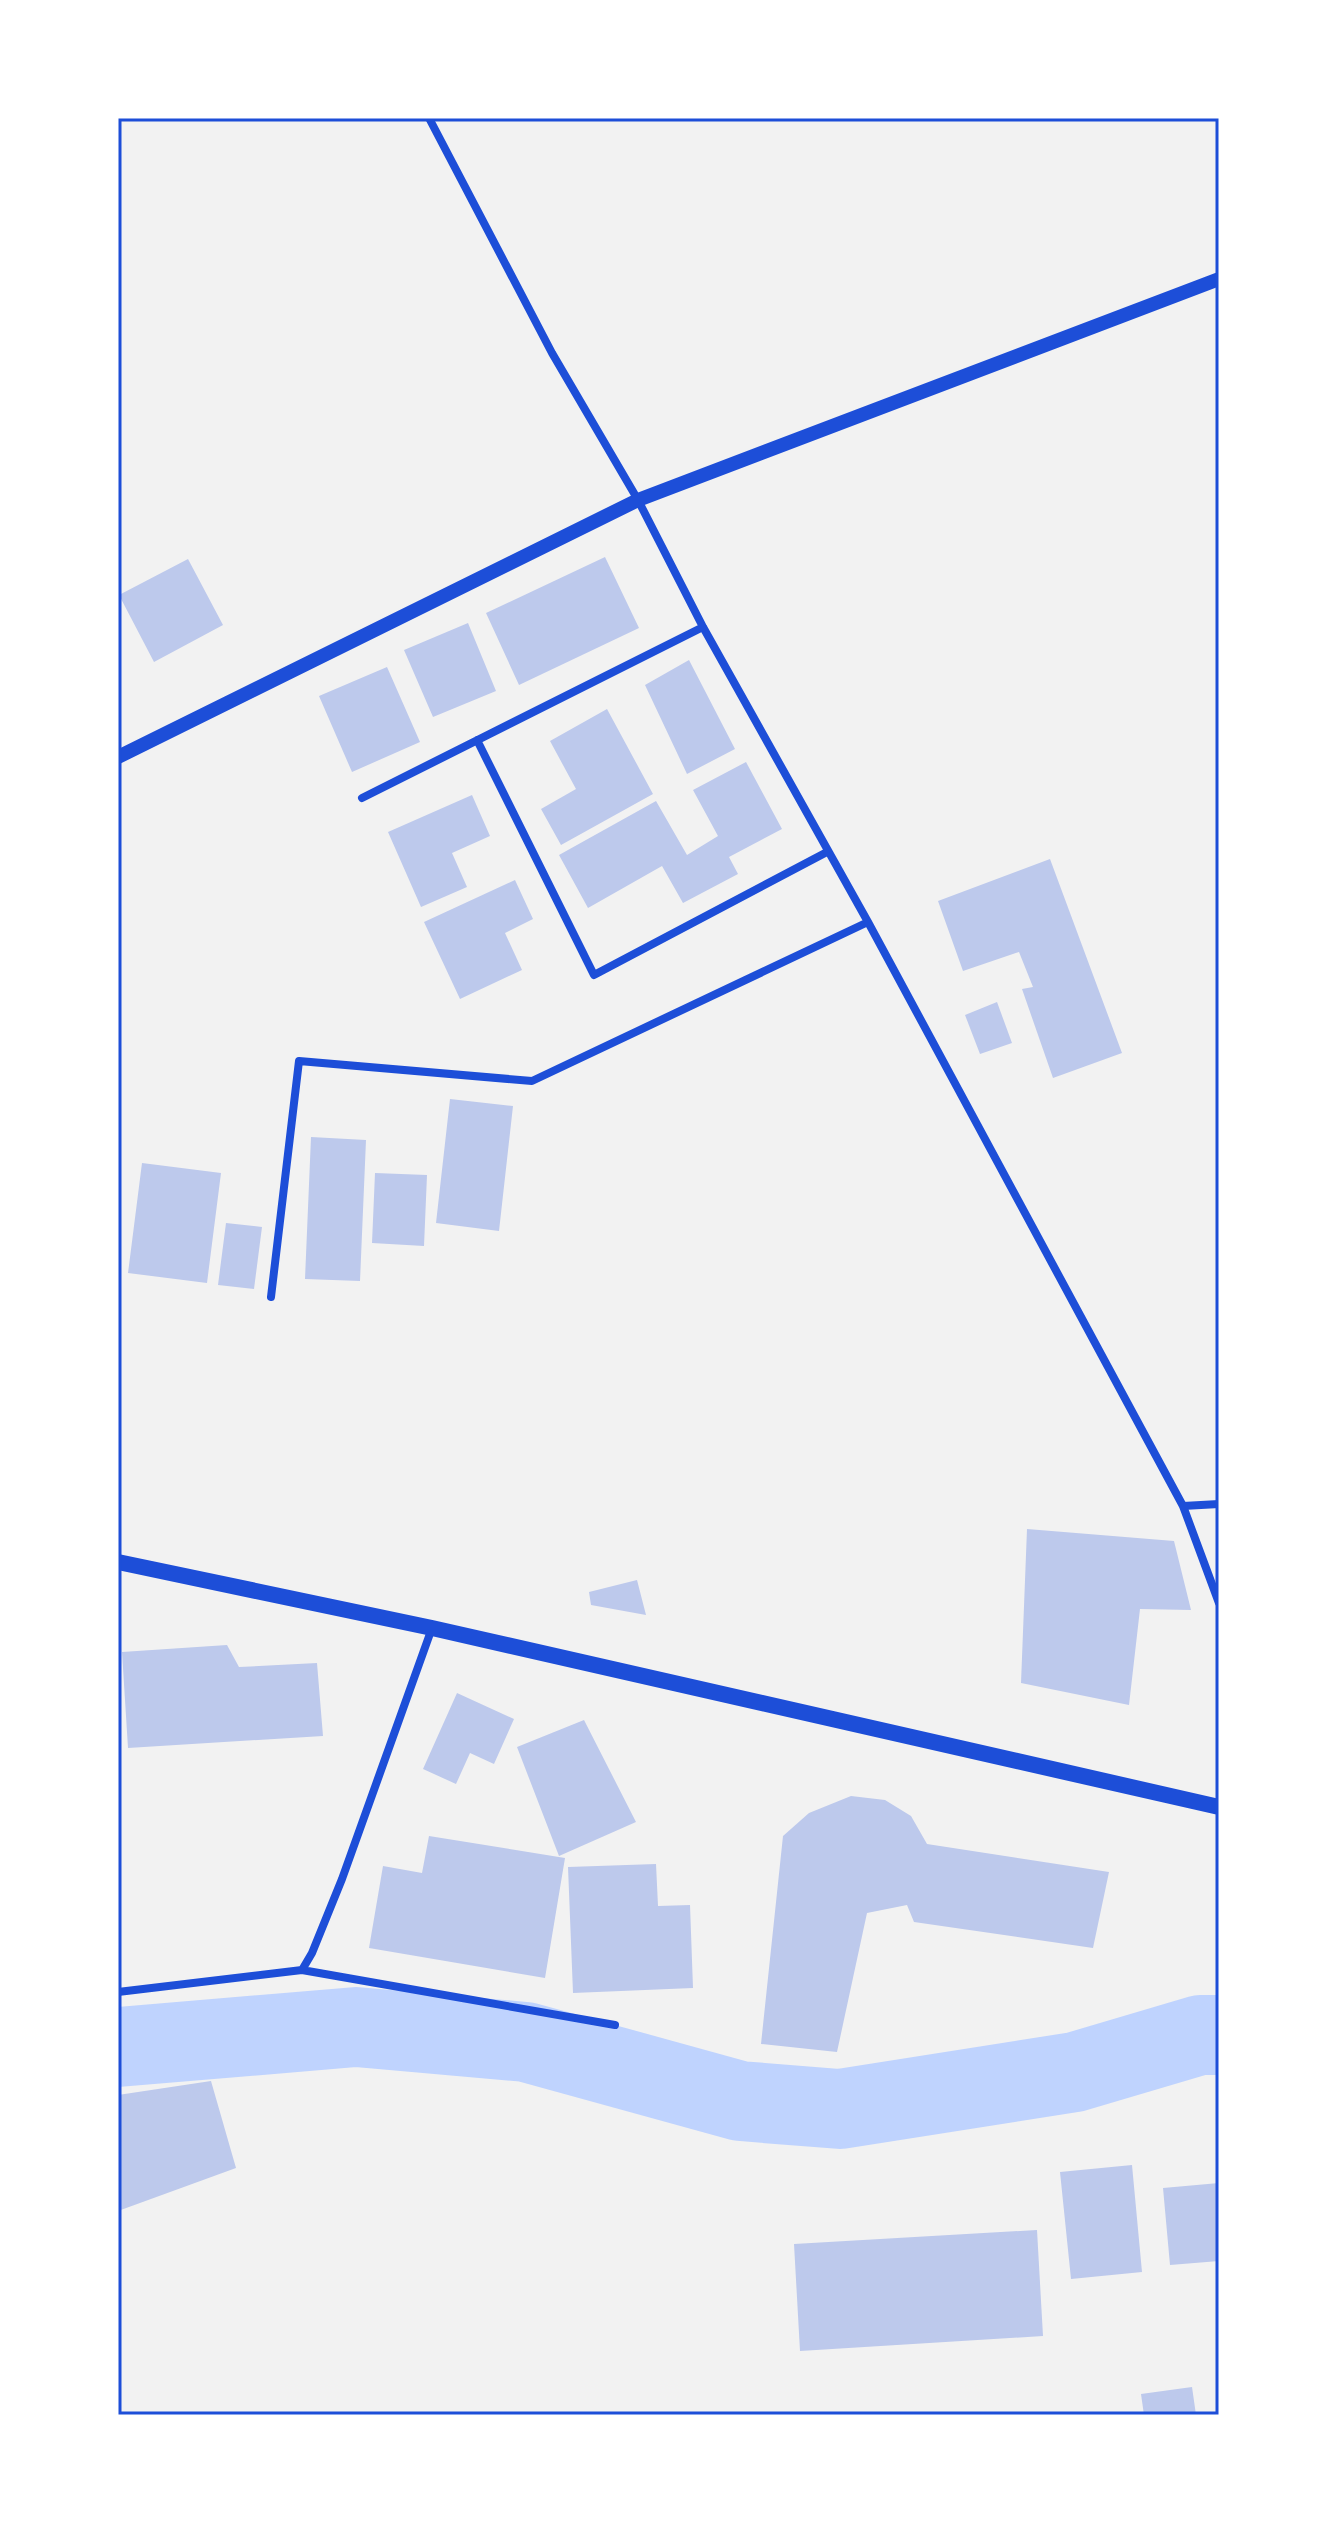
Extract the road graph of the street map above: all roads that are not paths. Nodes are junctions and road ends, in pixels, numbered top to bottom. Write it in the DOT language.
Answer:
graph roads {
  1 [pos="429,118"];
  2 [pos="1219,279"];
  3 [pos="638,500"];
  4 [pos="703,627"];
  5 [pos="477,740"];
  6 [pos="118,757"];
  7 [pos="362,798"];
  8 [pos="827,852"];
  9 [pos="868,922"];
  10 [pos="271,1297"];
  11 [pos="1219,1504"];
  12 [pos="1183,1506"];
  13 [pos="118,1562"];
  14 [pos="1219,1603"];
  15 [pos="432,1628"];
  16 [pos="1219,1807"];
  17 [pos="302,1970"];
  18 [pos="118,1992"];
  19 [pos="615,2025"];
  1 -- 3 [label="street"];
  2 -- 3 [label="street"];
  3 -- 4 [label="street"];
  3 -- 6 [label="street"];
  4 -- 5 [label="street"];
  4 -- 8 [label="street"];
  5 -- 7 [label="street"];
  5 -- 8 [label="street"];
  8 -- 9 [label="street"];
  9 -- 10 [label="street"];
  9 -- 12 [label="street"];
  11 -- 12 [label="street"];
  12 -- 14 [label="street"];
  13 -- 15 [label="main road"];
  15 -- 16 [label="main road"];
  15 -- 17 [label="street"];
  17 -- 18 [label="street"];
  17 -- 19 [label="street"];
}
